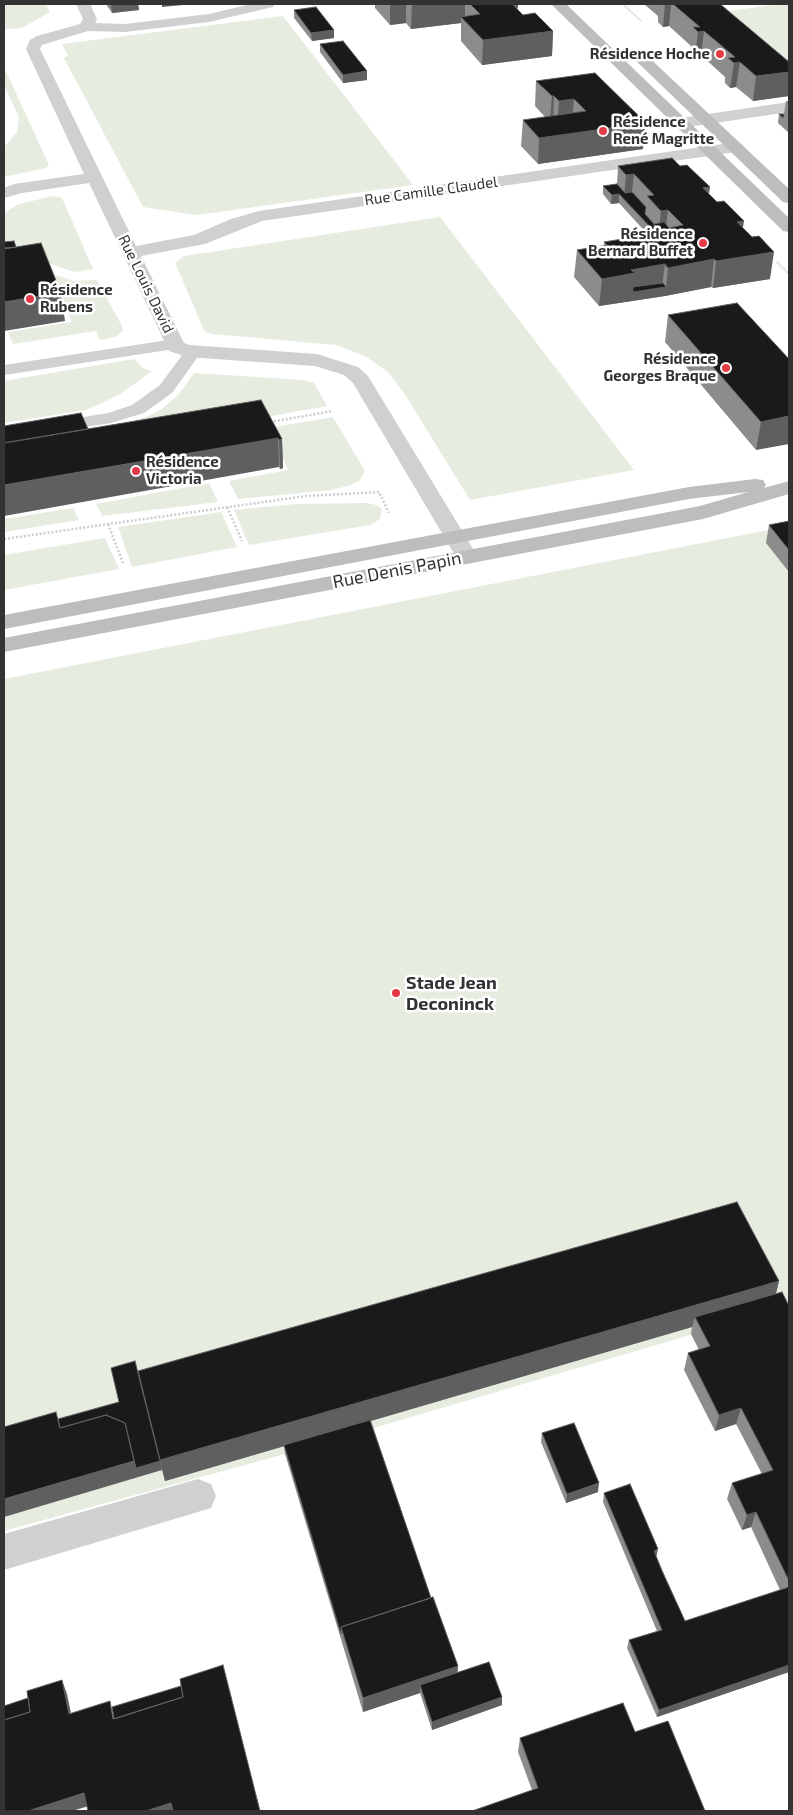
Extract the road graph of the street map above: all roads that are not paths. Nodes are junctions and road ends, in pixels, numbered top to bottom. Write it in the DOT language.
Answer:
graph roads {
  1 [pos="83,4"];
  2 [pos="268,4"];
  3 [pos="558,4"];
  4 [pos="86,27"];
  5 [pos="627,44"];
  6 [pos="789,107"];
  7 [pos="706,119"];
  8 [pos="681,123"];
  9 [pos="736,147"];
  10 [pos="710,151"];
  11 [pos="95,177"];
  12 [pos="4,193"];
  13 [pos="789,198"];
  14 [pos="789,227"];
  15 [pos="131,252"];
  16 [pos="175,344"];
  17 [pos="194,351"];
  18 [pos="4,370"];
  19 [pos="4,435"];
  20 [pos="789,481"];
  21 [pos="789,487"];
  22 [pos="462,547"];
  23 [pos="4,622"];
  24 [pos="4,645"];
  25 [pos="198,1496"];
  26 [pos="4,1552"];
  1 -- 4 [label="street"];
  2 -- 4 [label="street"];
  3 -- 8 [label="street"];
  4 -- 11 [label="street, Rue Louis David"];
  5 -- 7 [label="street"];
  6 -- 7 [label="street"];
  7 -- 8 [label="street"];
  7 -- 9 [label="street"];
  8 -- 10 [label="street"];
  9 -- 10 [label="street, Rue Camille Claudel"];
  9 -- 13 [label="street"];
  10 -- 14 [label="street"];
  10 -- 15 [label="street, Rue Camille Claudel"];
  11 -- 12 [label="street"];
  11 -- 15 [label="street, Rue Louis David"];
  15 -- 16 [label="street, Rue Louis David"];
  16 -- 17 [label="street, Rue Louis David"];
  16 -- 18 [label="lane"];
  17 -- 19 [label="lane"];
  17 -- 22 [label="street, Rue Louis David"];
  20 -- 22 [label="street, Rue Denis Papin"];
  21 -- 22 [label="street, Rue Denis Papin"];
  22 -- 23 [label="street, Rue Denis Papin"];
  22 -- 24 [label="street, Rue Denis Papin"];
  25 -- 26 [label="street"];
}
